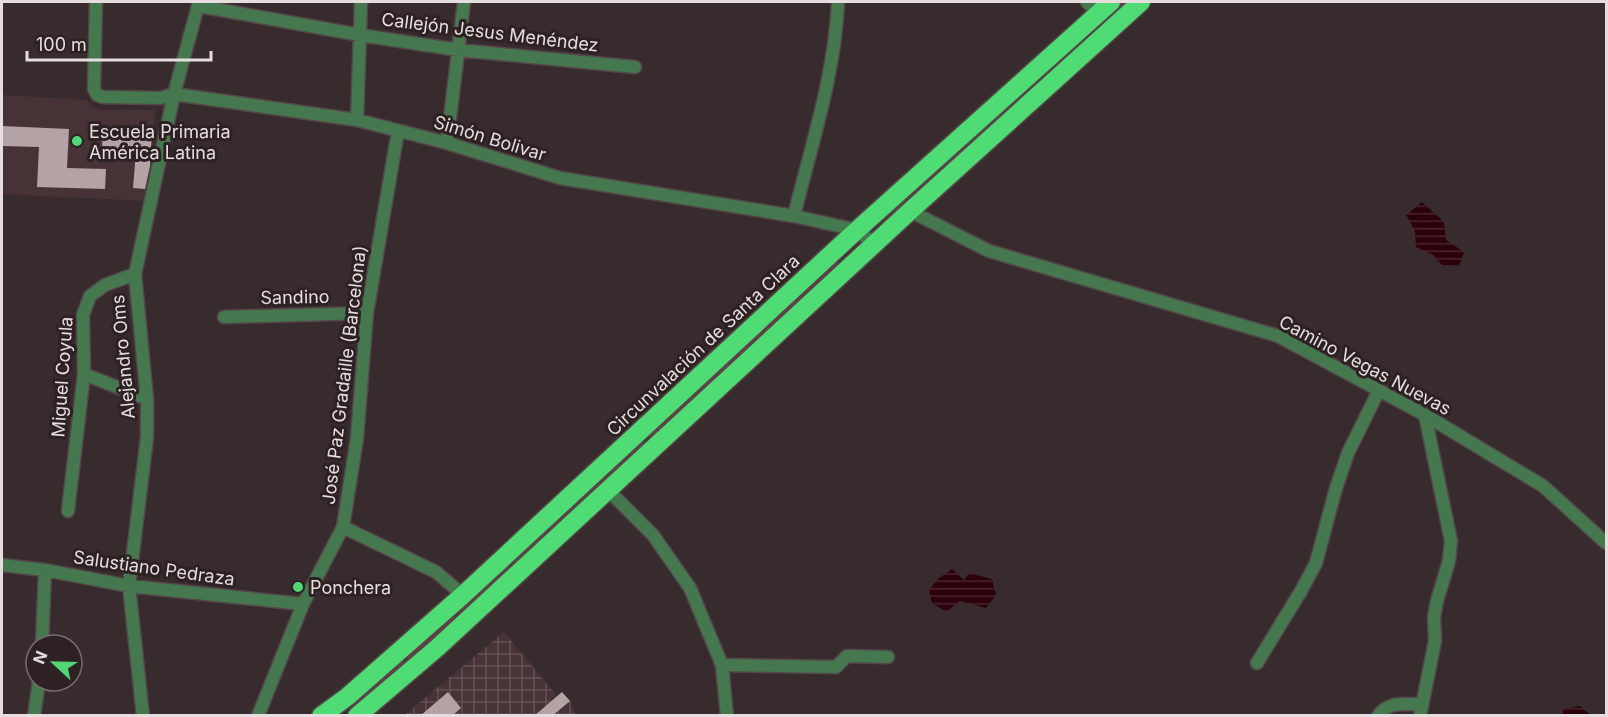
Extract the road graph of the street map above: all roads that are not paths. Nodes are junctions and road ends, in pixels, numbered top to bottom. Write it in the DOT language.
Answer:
graph roads {
  1 [pos="96,2"];
  2 [pos="361,2"];
  3 [pos="465,2"];
  4 [pos="838,2"];
  5 [pos="1141,2"];
  6 [pos="199,4"];
  7 [pos="1099,5"];
  8 [pos="360,35"];
  9 [pos="459,50"];
  10 [pos="635,67"];
  11 [pos="174,94"];
  12 [pos="357,120"];
  13 [pos="398,131"];
  14 [pos="447,143"];
  15 [pos="910,211"];
  16 [pos="794,216"];
  17 [pos="857,230"];
  18 [pos="874,244"];
  19 [pos="135,274"];
  20 [pos="368,313"];
  21 [pos="224,316"];
  22 [pos="84,374"];
  23 [pos="1379,390"];
  24 [pos="147,399"];
  25 [pos="1425,415"];
  26 [pos="607,489"];
  27 [pos="68,511"];
  28 [pos="343,527"];
  29 [pos="1606,543"];
  30 [pos="2,565"];
  31 [pos="45,570"];
  32 [pos="129,586"];
  33 [pos="464,595"];
  34 [pos="303,604"];
  35 [pos="42,633"];
  36 [pos="888,657"];
  37 [pos="1257,663"];
  38 [pos="722,665"];
  39 [pos="37,693"];
  40 [pos="1421,710"];
  41 [pos="34,716"];
  42 [pos="143,716"];
  43 [pos="258,716"];
  44 [pos="321,716"];
  45 [pos="357,716"];
  46 [pos="727,716"];
  47 [pos="1378,716"];
  1 -- 11 [label="street, Simón Bolivar"];
  2 -- 8 [label="street"];
  3 -- 9 [label="street"];
  4 -- 16 [label="street"];
  5 -- 15 [label="highway"];
  6 -- 8 [label="street, Callejón Jesus Menéndez"];
  6 -- 11 [label="street, Alejandro Oms"];
  7 -- 17 [label="highway, Circunvalación de Santa Clara"];
  8 -- 9 [label="street, Callejón Jesus Menéndez"];
  8 -- 12 [label="street"];
  9 -- 10 [label="street, Callejón Jesus Menéndez"];
  9 -- 14 [label="street"];
  11 -- 12 [label="street, Simón Bolivar"];
  11 -- 19 [label="street, Alejandro Oms"];
  12 -- 13 [label="street, Simón Bolivar"];
  13 -- 14 [label="street, Simón Bolivar"];
  13 -- 20 [label="street, José Paz Gradaille (Barcelona)"];
  14 -- 16 [label="street, Simón Bolivar"];
  15 -- 18 [label="highway"];
  15 -- 23 [label="street, Camino Vegas Nuevas"];
  16 -- 17 [label="street, Simón Bolivar"];
  17 -- 18 [label="street, Simón Bolivar"];
  17 -- 33 [label="highway, Circunvalación de Santa Clara"];
  18 -- 26 [label="highway"];
  19 -- 22 [label="street, Miguel Coyula"];
  19 -- 24 [label="street, Alejandro Oms"];
  20 -- 21 [label="street, Sandino"];
  20 -- 28 [label="street, José Paz Gradaille (Barcelona)"];
  22 -- 24 [label="street"];
  22 -- 27 [label="street, Miguel Coyula"];
  23 -- 25 [label="street, Camino Vegas Nuevas"];
  23 -- 37 [label="street"];
  24 -- 32 [label="street, Alejandro Oms"];
  25 -- 29 [label="street, Camino Vegas Nuevas"];
  25 -- 40 [label="street"];
  26 -- 38 [label="street"];
  26 -- 45 [label="highway"];
  28 -- 33 [label="street"];
  28 -- 34 [label="street, José Paz Gradaille (Barcelona)"];
  30 -- 31 [label="street, Salustiano Pedraza"];
  31 -- 32 [label="street, Salustiano Pedraza"];
  31 -- 35 [label="street"];
  32 -- 34 [label="street, Salustiano Pedraza"];
  32 -- 42 [label="street, Alejandro Oms"];
  33 -- 44 [label="highway, Circunvalación de Santa Clara"];
  34 -- 43 [label="street, José Paz Gradaille (Barcelona)"];
  36 -- 38 [label="street"];
  38 -- 46 [label="street"];
  39 -- 41 [label="street"];
  40 -- 47 [label="street"];
}
